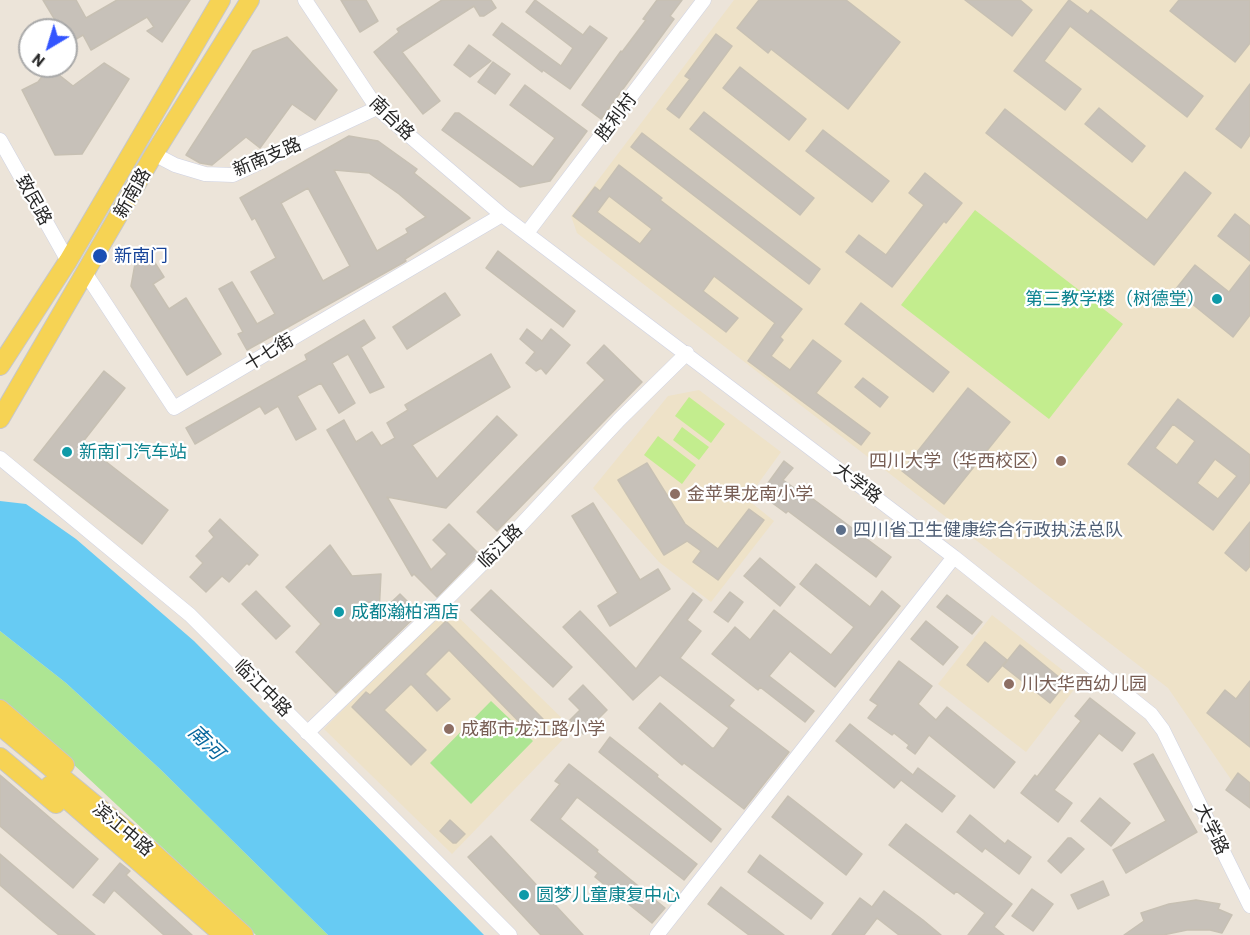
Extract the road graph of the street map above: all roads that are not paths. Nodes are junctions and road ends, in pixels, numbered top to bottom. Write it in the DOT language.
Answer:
graph roads {
  1 [pos="221,0"];
  2 [pos="250,0"];
  3 [pos="305,0"];
  4 [pos="704,0"];
  5 [pos="376,108"];
  6 [pos="0,140"];
  7 [pos="154,154"];
  8 [pos="502,215"];
  9 [pos="527,233"];
  10 [pos="69,261"];
  11 [pos="86,274"];
  12 [pos="687,353"];
  13 [pos="0,366"];
  14 [pos="0,419"];
  15 [pos="0,458"];
  16 [pos="954,557"];
  17 [pos="0,709"];
  18 [pos="0,726"];
  19 [pos="307,733"];
  20 [pos="0,742"];
  21 [pos="0,757"];
  22 [pos="144,855"];
  23 [pos="1250,906"];
  24 [pos="214,932"];
  25 [pos="244,935"];
  26 [pos="510,935"];
  27 [pos="657,935"];
  1 -- 10 [label="main road, 新南路"];
  2 -- 7 [label="main road, 新南路"];
  3 -- 5 [label="street, 南台路"];
  4 -- 9 [label="street, 胜利村"];
  5 -- 7 [label="street, 新南支路"];
  5 -- 8 [label="street, 南台路"];
  6 -- 10 [label="street, 致民路"];
  7 -- 11 [label="main road, 新南路"];
  8 -- 9 [label="street, 大学路"];
  8 -- 11 [label="street, 十七街"];
  9 -- 12 [label="street, 大学路"];
  10 -- 13 [label="main road, 新南路"];
  11 -- 14 [label="main road, 新南路"];
  12 -- 16 [label="street, 大学路"];
  12 -- 19 [label="street, 临江路"];
  15 -- 19 [label="street, 临江中路"];
  16 -- 23 [label="street, 大学路"];
  16 -- 27 [label="street"];
  17 -- 22 [label="main road"];
  18 -- 22 [label="main road, 滨江中路"];
  19 -- 26 [label="street, 临江中路"];
  20 -- 22 [label="main road, 滨江中路"];
  21 -- 22 [label="main road"];
  22 -- 24 [label="main road, 滨江中路"];
  22 -- 25 [label="main road, 滨江中路"];
}
